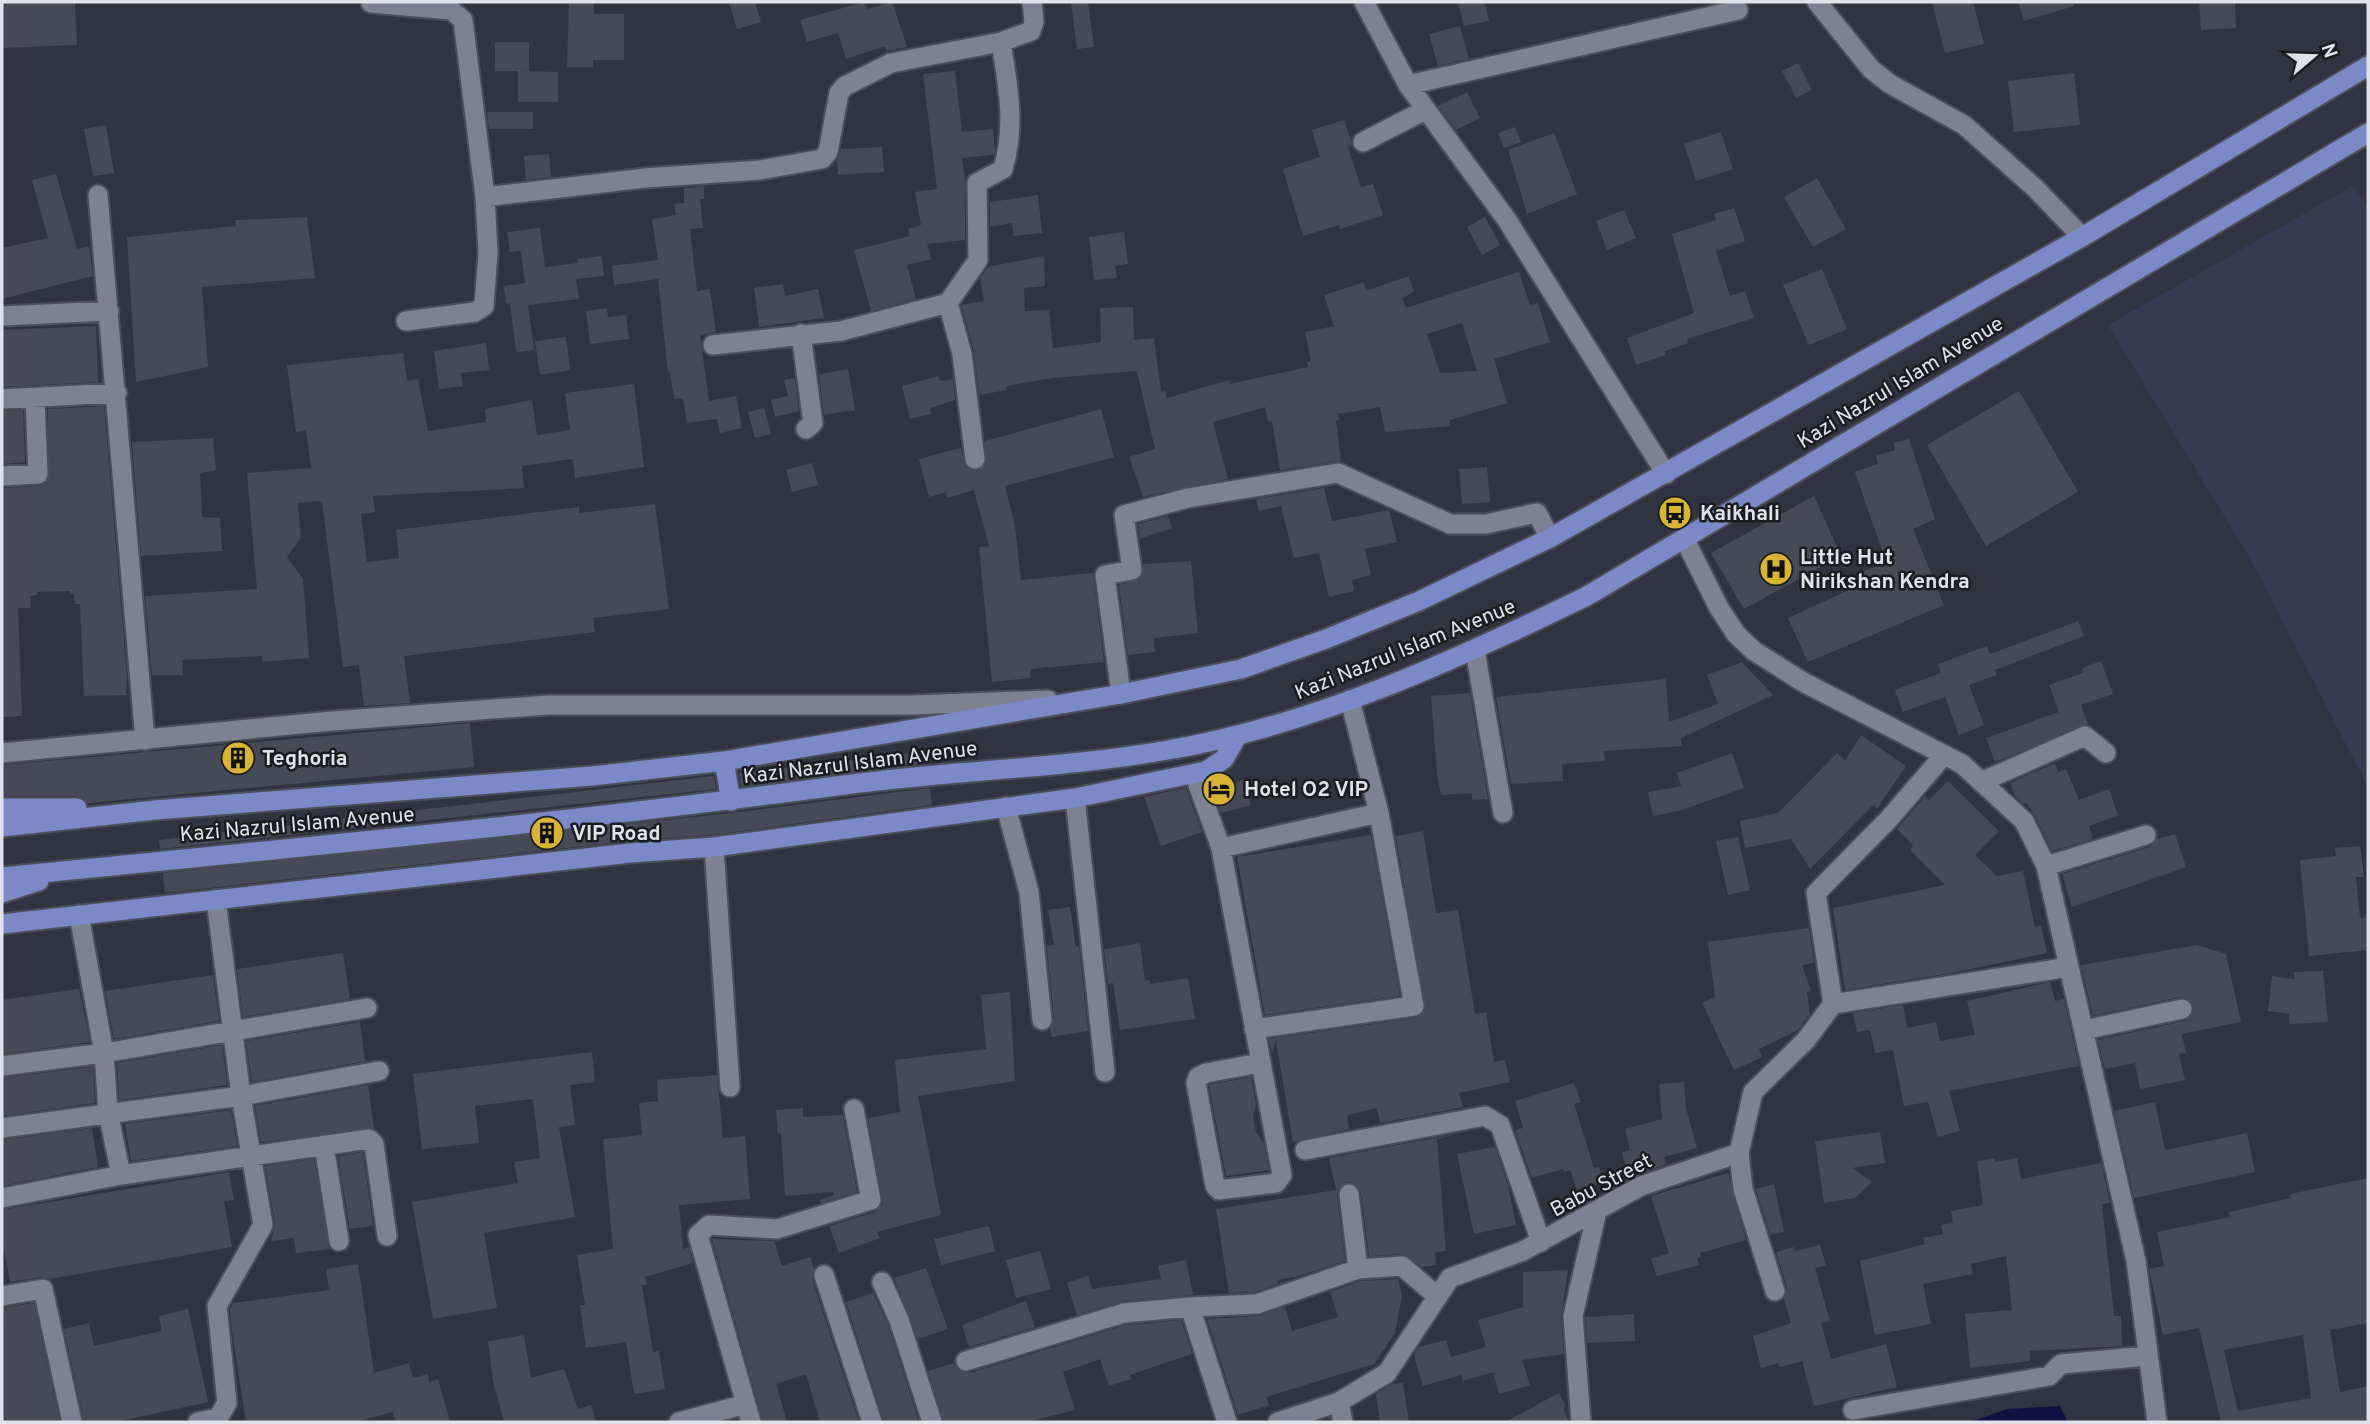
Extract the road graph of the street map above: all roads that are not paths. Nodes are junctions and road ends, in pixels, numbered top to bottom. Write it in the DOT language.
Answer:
graph roads {
  1 [pos="1032,2"];
  2 [pos="1364,2"];
  3 [pos="1816,2"];
  4 [pos="372,3"];
  5 [pos="1738,10"];
  6 [pos="1000,42"];
  7 [pos="2368,66"];
  8 [pos="1408,85"];
  9 [pos="1425,110"];
  10 [pos="2368,133"];
  11 [pos="1363,142"];
  12 [pos="98,195"];
  13 [pos="485,197"];
  14 [pos="2082,237"];
  15 [pos="948,303"];
  16 [pos="109,311"];
  17 [pos="2,316"];
  18 [pos="406,320"];
  19 [pos="801,334"];
  20 [pos="713,345"];
  21 [pos="117,393"];
  22 [pos="34,398"];
  23 [pos="2,399"];
  24 [pos="806,429"];
  25 [pos="975,459"];
  26 [pos="1666,474"];
  27 [pos="2,476"];
  28 [pos="1550,538"];
  29 [pos="1685,540"];
  30 [pos="1475,650"];
  31 [pos="1121,694"];
  32 [pos="1097,698"];
  33 [pos="1350,700"];
  34 [pos="1238,735"];
  35 [pos="145,740"];
  36 [pos="2,753"];
  37 [pos="2106,753"];
  38 [pos="1944,755"];
  39 [pos="724,761"];
  40 [pos="1194,774"];
  41 [pos="1981,782"];
  42 [pos="1075,798"];
  43 [pos="731,801"];
  44 [pos="1006,807"];
  45 [pos="2,808"];
  46 [pos="155,810"];
  47 [pos="1379,813"];
  48 [pos="1503,813"];
  49 [pos="2,827"];
  50 [pos="2146,835"];
  51 [pos="715,847"];
  52 [pos="1221,848"];
  53 [pos="2046,866"];
  54 [pos="77,869"];
  55 [pos="2,877"];
  56 [pos="2,893"];
  57 [pos="216,900"];
  58 [pos="79,915"];
  59 [pos="2,924"];
  60 [pos="2069,967"];
  61 [pos="1833,1004"];
  62 [pos="368,1008"];
  63 [pos="2182,1009"];
  64 [pos="1042,1020"];
  65 [pos="1254,1029"];
  66 [pos="2084,1030"];
  67 [pos="234,1031"];
  68 [pos="104,1053"];
  69 [pos="1260,1063"];
  70 [pos="2,1066"];
  71 [pos="379,1071"];
  72 [pos="1105,1072"];
  73 [pos="730,1087"];
  74 [pos="241,1096"];
  75 [pos="854,1109"];
  76 [pos="108,1112"];
  77 [pos="2,1128"];
  78 [pos="324,1145"];
  79 [pos="1305,1150"];
  80 [pos="1739,1153"];
  81 [pos="251,1155"];
  82 [pos="121,1175"];
  83 [pos="1349,1194"];
  84 [pos="2,1198"];
  85 [pos="1597,1211"];
  86 [pos="387,1236"];
  87 [pos="339,1241"];
  88 [pos="1541,1242"];
  89 [pos="1358,1269"];
  90 [pos="824,1275"];
  91 [pos="883,1282"];
  92 [pos="1776,1291"];
  93 [pos="2,1296"];
  94 [pos="1438,1297"];
  95 [pos="1190,1307"];
  96 [pos="2147,1356"];
  97 [pos="966,1360"];
  98 [pos="1339,1402"];
  99 [pos="1853,1410"];
  100 [pos="749,1413"];
  101 [pos="72,1422"];
  102 [pos="198,1422"];
  103 [pos="679,1422"];
  104 [pos="872,1422"];
  105 [pos="933,1422"];
  106 [pos="1227,1422"];
  107 [pos="1278,1422"];
  108 [pos="1343,1422"];
  109 [pos="1581,1422"];
  110 [pos="2157,1422"];
  1 -- 6 [label="street"];
  2 -- 8 [label="street"];
  3 -- 14 [label="street"];
  4 -- 13 [label="street"];
  5 -- 8 [label="street"];
  6 -- 13 [label="street"];
  6 -- 15 [label="street"];
  7 -- 14 [label="main road"];
  8 -- 9 [label="street"];
  9 -- 11 [label="street"];
  9 -- 26 [label="street"];
  10 -- 29 [label="main road, Kazi Nazrul Islam Avenue"];
  12 -- 16 [label="street"];
  13 -- 18 [label="street"];
  14 -- 26 [label="main road"];
  15 -- 19 [label="street"];
  15 -- 25 [label="street"];
  16 -- 17 [label="street"];
  16 -- 21 [label="street"];
  19 -- 20 [label="street"];
  19 -- 24 [label="street"];
  21 -- 22 [label="street"];
  21 -- 35 [label="street"];
  22 -- 23 [label="street"];
  22 -- 27 [label="street"];
  26 -- 28 [label="main road"];
  28 -- 31 [label="main road"];
  28 -- 31 [label="street"];
  29 -- 30 [label="main road, Kazi Nazrul Islam Avenue"];
  29 -- 38 [label="street"];
  30 -- 33 [label="main road, Kazi Nazrul Islam Avenue"];
  30 -- 48 [label="street"];
  31 -- 32 [label="main road"];
  32 -- 35 [label="street"];
  32 -- 39 [label="main road"];
  33 -- 34 [label="main road, Kazi Nazrul Islam Avenue"];
  33 -- 47 [label="street"];
  34 -- 40 [label="main road"];
  34 -- 43 [label="main road, Kazi Nazrul Islam Avenue"];
  35 -- 36 [label="street"];
  37 -- 41 [label="street"];
  38 -- 41 [label="street"];
  38 -- 61 [label="street"];
  39 -- 43 [label="main road"];
  39 -- 46 [label="main road"];
  40 -- 42 [label="main road"];
  40 -- 52 [label="street"];
  41 -- 53 [label="street"];
  42 -- 44 [label="main road"];
  42 -- 72 [label="street"];
  43 -- 54 [label="main road, Kazi Nazrul Islam Avenue"];
  44 -- 51 [label="main road"];
  44 -- 64 [label="street"];
  45 -- 46 [label="main road"];
  46 -- 49 [label="main road, Kazi Nazrul Islam Avenue"];
  47 -- 52 [label="street"];
  47 -- 65 [label="street"];
  50 -- 53 [label="street"];
  51 -- 57 [label="main road"];
  51 -- 73 [label="street"];
  52 -- 65 [label="street"];
  53 -- 60 [label="street"];
  54 -- 55 [label="main road, Kazi Nazrul Islam Avenue"];
  54 -- 56 [label="main road"];
  57 -- 58 [label="main road"];
  57 -- 67 [label="street"];
  58 -- 59 [label="main road"];
  58 -- 68 [label="street"];
  60 -- 61 [label="street"];
  60 -- 66 [label="street"];
  61 -- 80 [label="street"];
  62 -- 67 [label="street"];
  63 -- 66 [label="street"];
  65 -- 69 [label="street"];
  66 -- 96 [label="street"];
  67 -- 68 [label="street"];
  67 -- 74 [label="street"];
  68 -- 70 [label="street"];
  68 -- 76 [label="street"];
  69 -- 69 [label="street"];
  71 -- 74 [label="street"];
  74 -- 76 [label="street"];
  74 -- 81 [label="street"];
  75 -- 100 [label="street"];
  76 -- 77 [label="street"];
  76 -- 82 [label="street"];
  78 -- 81 [label="street"];
  78 -- 86 [label="street"];
  78 -- 87 [label="street"];
  79 -- 88 [label="street"];
  80 -- 85 [label="street, Babu Street"];
  80 -- 92 [label="street"];
  81 -- 82 [label="street"];
  81 -- 102 [label="street"];
  82 -- 84 [label="street"];
  83 -- 89 [label="street"];
  85 -- 88 [label="street, Babu Street"];
  85 -- 109 [label="street"];
  88 -- 94 [label="street, Babu Street"];
  89 -- 94 [label="street"];
  89 -- 95 [label="street"];
  90 -- 104 [label="street"];
  91 -- 105 [label="street"];
  93 -- 101 [label="street"];
  94 -- 98 [label="street, Babu Street"];
  95 -- 97 [label="street"];
  95 -- 106 [label="street"];
  96 -- 99 [label="street"];
  96 -- 110 [label="street"];
  98 -- 107 [label="street, Babu Street"];
  98 -- 108 [label="street"];
  100 -- 103 [label="street"];
}
